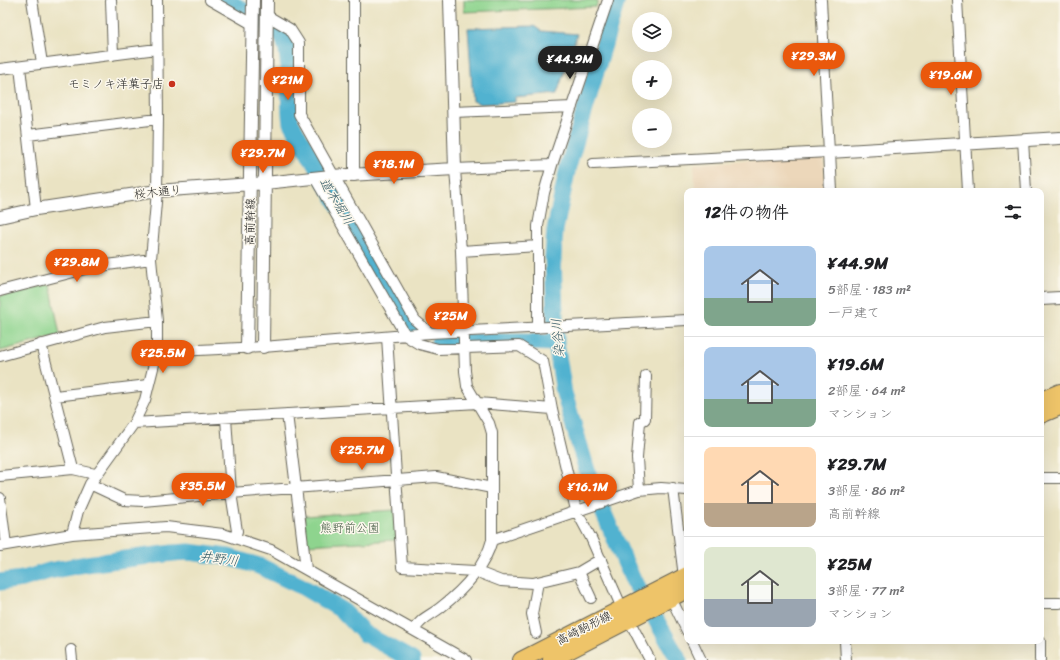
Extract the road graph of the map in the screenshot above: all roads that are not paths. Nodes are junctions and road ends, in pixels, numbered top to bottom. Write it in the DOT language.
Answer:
graph roads {
  1 [pos="32,0"];
  2 [pos="111,0"];
  3 [pos="156,0"];
  4 [pos="210,0"];
  5 [pos="266,0"];
  6 [pos="354,0"];
  7 [pos="450,0"];
  8 [pos="608,0"];
  9 [pos="821,0"];
  10 [pos="957,0"];
  11 [pos="250,1"];
  12 [pos="266,16"];
  13 [pos="252,24"];
  14 [pos="157,49"];
  15 [pos="113,55"];
  16 [pos="42,63"];
  17 [pos="20,67"];
  18 [pos="0,69"];
  19 [pos="572,107"];
  20 [pos="454,112"];
  21 [pos="158,120"];
  22 [pos="28,135"];
  23 [pos="1060,138"];
  24 [pos="1023,140"];
  25 [pos="965,144"];
  26 [pos="829,152"];
  27 [pos="593,164"];
  28 [pos="552,165"];
  29 [pos="455,169"];
  30 [pos="333,176"];
  31 [pos="354,176"];
  32 [pos="316,178"];
  33 [pos="265,183"];
  34 [pos="250,185"];
  35 [pos="831,188"];
  36 [pos="968,188"];
  37 [pos="1026,188"];
  38 [pos="157,191"];
  39 [pos="36,209"];
  40 [pos="0,217"];
  41 [pos="538,246"];
  42 [pos="461,251"];
  43 [pos="151,259"];
  44 [pos="0,291"];
  45 [pos="1060,298"];
  46 [pos="1044,299"];
  47 [pos="684,320"];
  48 [pos="157,321"];
  49 [pos="541,328"];
  50 [pos="430,333"];
  51 [pos="406,336"];
  52 [pos="387,337"];
  53 [pos="464,340"];
  54 [pos="41,344"];
  55 [pos="263,347"];
  56 [pos="247,348"];
  57 [pos="157,352"];
  58 [pos="0,356"];
  59 [pos="646,376"];
  60 [pos="148,385"];
  61 [pos="1060,392"];
  62 [pos="55,396"];
  63 [pos="1044,399"];
  64 [pos="478,403"];
  65 [pos="1060,407"];
  66 [pos="392,408"];
  67 [pos="552,409"];
  68 [pos="287,414"];
  69 [pos="1044,414"];
  70 [pos="226,418"];
  71 [pos="134,423"];
  72 [pos="73,469"];
  73 [pos="95,474"];
  74 [pos="0,476"];
  75 [pos="1044,478"];
  76 [pos="1060,478"];
  77 [pos="397,480"];
  78 [pos="90,484"];
  79 [pos="295,488"];
  80 [pos="492,488"];
  81 [pos="673,488"];
  82 [pos="640,490"];
  83 [pos="684,490"];
  84 [pos="231,493"];
  85 [pos="0,498"];
  86 [pos="579,509"];
  87 [pos="72,534"];
  88 [pos="235,538"];
  89 [pos="492,540"];
  90 [pos="3,546"];
  91 [pos="601,559"];
  92 [pos="684,567"];
  93 [pos="306,569"];
  94 [pos="475,571"];
  95 [pos="579,572"];
  96 [pos="538,582"];
  97 [pos="684,583"];
  98 [pos="667,596"];
  99 [pos="591,598"];
  100 [pos="1044,603"];
  101 [pos="1060,603"];
  102 [pos="628,613"];
  103 [pos="684,626"];
  104 [pos="415,629"];
  105 [pos="536,633"];
  106 [pos="693,644"];
  107 [pos="845,644"];
  108 [pos="1040,644"];
  109 [pos="466,660"];
  110 [pos="521,660"];
  111 [pos="551,660"];
  112 [pos="650,660"];
  113 [pos="701,660"];
  114 [pos="846,660"];
  115 [pos="1040,660"];
  1 -- 16 [label="street"];
  2 -- 15 [label="street"];
  3 -- 14 [label="street"];
  4 -- 13 [label="street"];
  5 -- 12 [label="street, 高前幹線"];
  6 -- 31 [label="street"];
  7 -- 20 [label="street"];
  8 -- 19 [label="street"];
  9 -- 26 [label="street"];
  10 -- 25 [label="street"];
  11 -- 13 [label="street, 高前幹線"];
  12 -- 30 [label="street"];
  12 -- 33 [label="street, 高前幹線"];
  13 -- 34 [label="street, 高前幹線"];
  14 -- 15 [label="street"];
  14 -- 21 [label="street"];
  15 -- 16 [label="street"];
  16 -- 17 [label="street"];
  17 -- 18 [label="street"];
  17 -- 22 [label="street"];
  19 -- 20 [label="street"];
  19 -- 28 [label="street"];
  20 -- 29 [label="street"];
  21 -- 22 [label="street"];
  21 -- 38 [label="street"];
  22 -- 39 [label="street"];
  23 -- 24 [label="street"];
  24 -- 25 [label="street"];
  24 -- 37 [label="street"];
  25 -- 26 [label="street"];
  25 -- 36 [label="street"];
  26 -- 27 [label="street"];
  26 -- 35 [label="street"];
  28 -- 29 [label="street"];
  28 -- 41 [label="street"];
  29 -- 31 [label="street"];
  29 -- 42 [label="street"];
  30 -- 31 [label="street"];
  30 -- 32 [label="street, 桜木通り"];
  30 -- 50 [label="street"];
  32 -- 33 [label="street, 桜木通り"];
  32 -- 51 [label="street"];
  33 -- 34 [label="street, 桜木通り"];
  33 -- 55 [label="street, 高前幹線"];
  34 -- 38 [label="street, 桜木通り"];
  34 -- 56 [label="street, 高前幹線"];
  38 -- 39 [label="street, 桜木通り"];
  38 -- 43 [label="street"];
  39 -- 40 [label="street, 桜木通り"];
  41 -- 42 [label="street"];
  41 -- 49 [label="street"];
  42 -- 53 [label="street"];
  43 -- 44 [label="street"];
  43 -- 48 [label="street"];
  45 -- 46 [label="street"];
  47 -- 49 [label="street"];
  48 -- 54 [label="street"];
  48 -- 57 [label="street"];
  49 -- 53 [label="street"];
  50 -- 51 [label="street"];
  50 -- 53 [label="street"];
  51 -- 52 [label="street"];
  51 -- 53 [label="street"];
  52 -- 55 [label="street"];
  52 -- 66 [label="street"];
  53 -- 64 [label="street"];
  53 -- 67 [label="street"];
  54 -- 58 [label="street"];
  54 -- 62 [label="street"];
  55 -- 56 [label="street"];
  56 -- 57 [label="street"];
  57 -- 60 [label="street"];
  59 -- 82 [label="street"];
  60 -- 62 [label="street"];
  60 -- 71 [label="street"];
  61 -- 63 [label="main road"];
  62 -- 72 [label="street"];
  64 -- 66 [label="street"];
  64 -- 67 [label="street"];
  64 -- 80 [label="street"];
  65 -- 69 [label="main road"];
  66 -- 68 [label="street"];
  66 -- 77 [label="street"];
  67 -- 86 [label="street"];
  68 -- 70 [label="street"];
  68 -- 79 [label="street"];
  70 -- 71 [label="street"];
  70 -- 84 [label="street"];
  71 -- 73 [label="street"];
  72 -- 73 [label="street"];
  72 -- 74 [label="street"];
  73 -- 78 [label="street"];
  75 -- 76 [label="street"];
  77 -- 79 [label="street"];
  77 -- 80 [label="street"];
  77 -- 94 [label="street"];
  78 -- 84 [label="street"];
  78 -- 87 [label="street"];
  79 -- 84 [label="street"];
  79 -- 93 [label="street"];
  80 -- 89 [label="street"];
  81 -- 82 [label="street"];
  81 -- 83 [label="street"];
  81 -- 92 [label="street"];
  82 -- 86 [label="street"];
  84 -- 88 [label="street"];
  85 -- 90 [label="street"];
  86 -- 89 [label="street"];
  86 -- 91 [label="street"];
  87 -- 88 [label="street"];
  87 -- 90 [label="street"];
  88 -- 93 [label="street"];
  89 -- 94 [label="street"];
  91 -- 95 [label="street"];
  91 -- 102 [label="street"];
  93 -- 104 [label="street"];
  94 -- 96 [label="street"];
  94 -- 104 [label="street"];
  95 -- 96 [label="street"];
  95 -- 99 [label="street"];
  96 -- 105 [label="street"];
  97 -- 98 [label="main road"];
  98 -- 102 [label="main road"];
  98 -- 103 [label="street"];
  100 -- 101 [label="street"];
  102 -- 110 [label="main road, 高崎駒形線"];
  102 -- 111 [label="main road, 高崎駒形線"];
  102 -- 112 [label="street"];
  104 -- 109 [label="street"];
  106 -- 113 [label="street"];
  107 -- 114 [label="street"];
  108 -- 115 [label="street"];
}
